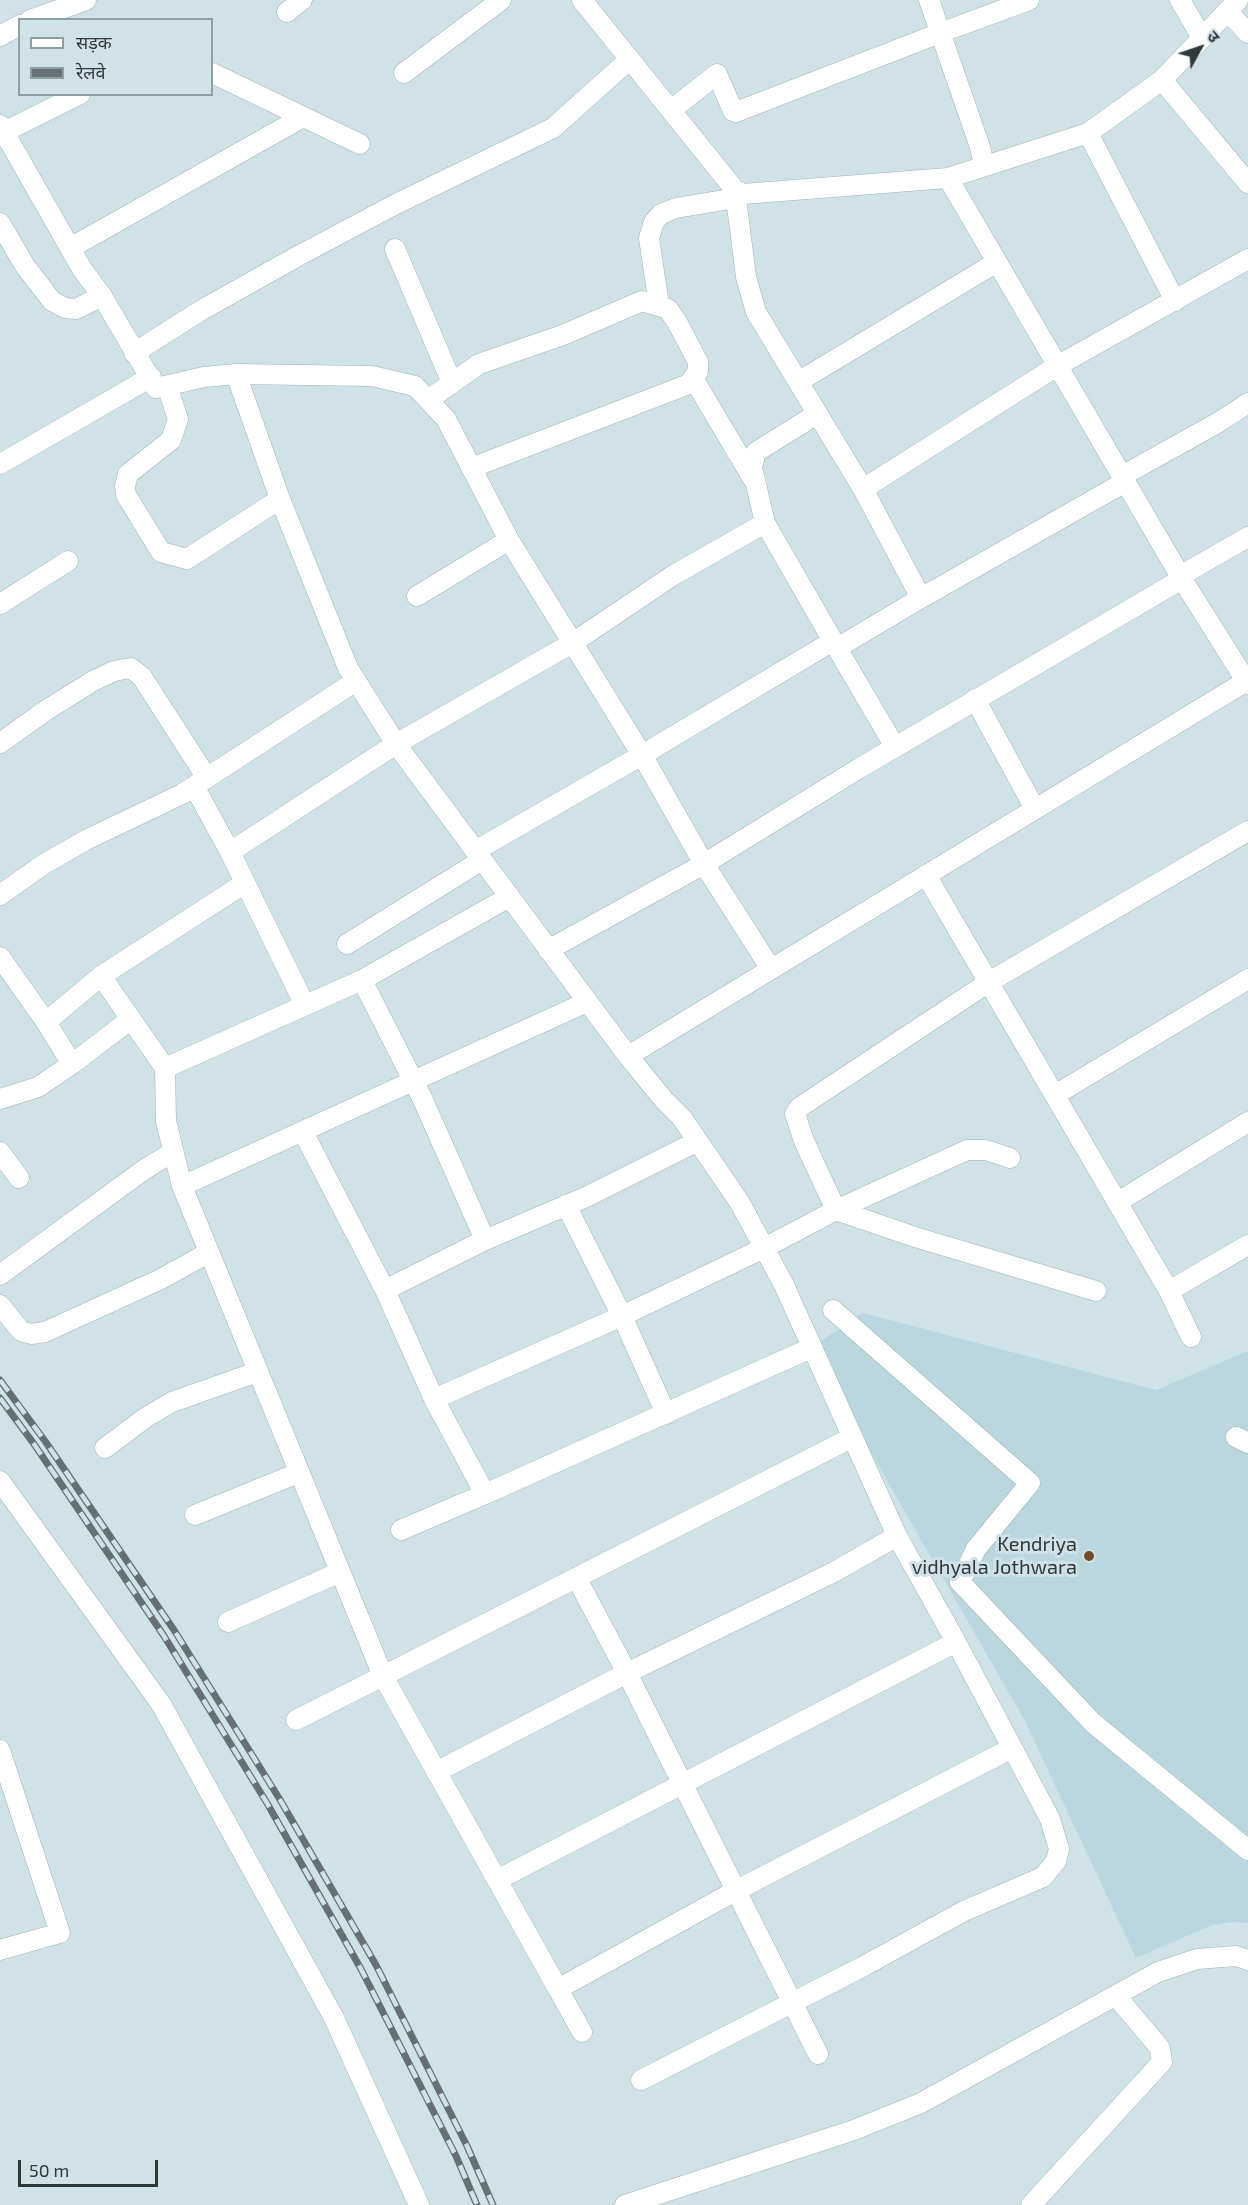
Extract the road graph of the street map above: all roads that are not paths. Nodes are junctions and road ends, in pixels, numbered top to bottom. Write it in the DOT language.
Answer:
graph roads {
  1 [pos="86,0"];
  2 [pos="501,0"];
  3 [pos="582,0"];
  4 [pos="929,0"];
  5 [pos="1029,0"];
  6 [pos="1180,0"];
  7 [pos="1233,6"];
  8 [pos="36,18"];
  9 [pos="18,26"];
  10 [pos="940,33"];
  11 [pos="1248,33"];
  12 [pos="0,36"];
  13 [pos="1202,38"];
  14 [pos="630,59"];
  15 [pos="213,73"];
  16 [pos="404,73"];
  17 [pos="1162,80"];
  18 [pos="76,96"];
  19 [pos="670,110"];
  20 [pos="303,117"];
  21 [pos="2,129"];
  22 [pos="1088,133"];
  23 [pos="360,144"];
  24 [pos="984,166"];
  25 [pos="948,178"];
  26 [pos="1248,183"];
  27 [pos="736,194"];
  28 [pos="0,223"];
  29 [pos="70,248"];
  30 [pos="395,249"];
  31 [pos="1248,259"];
  32 [pos="997,262"];
  33 [pos="102,296"];
  34 [pos="1175,301"];
  35 [pos="659,305"];
  36 [pos="134,353"];
  37 [pos="1057,366"];
  38 [pos="236,374"];
  39 [pos="693,378"];
  40 [pos="159,381"];
  41 [pos="798,382"];
  42 [pos="452,383"];
  43 [pos="428,400"];
  44 [pos="1248,403"];
  45 [pos="817,414"];
  46 [pos="0,464"];
  47 [pos="471,468"];
  48 [pos="1124,479"];
  49 [pos="754,480"];
  50 [pos="863,489"];
  51 [pos="280,499"];
  52 [pos="765,523"];
  53 [pos="1248,537"];
  54 [pos="509,540"];
  55 [pos="68,561"];
  56 [pos="1181,578"];
  57 [pos="417,596"];
  58 [pos="921,598"];
  59 [pos="0,604"];
  60 [pos="574,642"];
  61 [pos="835,644"];
  62 [pos="356,681"];
  63 [pos="1247,682"];
  64 [pos="975,699"];
  65 [pos="0,743"];
  66 [pos="396,744"];
  67 [pos="895,747"];
  68 [pos="642,755"];
  69 [pos="201,782"];
  70 [pos="1035,809"];
  71 [pos="1248,831"];
  72 [pos="230,852"];
  73 [pos="478,855"];
  74 [pos="704,864"];
  75 [pos="926,875"];
  76 [pos="245,883"];
  77 [pos="0,895"];
  78 [pos="509,897"];
  79 [pos="346,944"];
  80 [pos="548,950"];
  81 [pos="0,957"];
  82 [pos="771,969"];
  83 [pos="101,976"];
  84 [pos="1248,979"];
  85 [pos="362,980"];
  86 [pos="989,982"];
  87 [pos="587,1002"];
  88 [pos="305,1005"];
  89 [pos="131,1019"];
  90 [pos="46,1022"];
  91 [pos="628,1056"];
  92 [pos="72,1064"];
  93 [pos="165,1068"];
  94 [pos="413,1081"];
  95 [pos="1055,1095"];
  96 [pos="0,1099"];
  97 [pos="1248,1122"];
  98 [pos="303,1132"];
  99 [pos="698,1141"];
  100 [pos="0,1152"];
  101 [pos="173,1152"];
  102 [pos="1010,1158"];
  103 [pos="19,1178"];
  104 [pos="182,1186"];
  105 [pos="1118,1202"];
  106 [pos="566,1205"];
  107 [pos="836,1210"];
  108 [pos="485,1240"];
  109 [pos="1248,1245"];
  110 [pos="764,1248"];
  111 [pos="208,1253"];
  112 [pos="0,1275"];
  113 [pos="385,1290"];
  114 [pos="1096,1291"];
  115 [pos="1169,1292"];
  116 [pos="0,1305"];
  117 [pos="833,1310"];
  118 [pos="622,1316"];
  119 [pos="1191,1337"];
  120 [pos="811,1348"];
  121 [pos="257,1372"];
  122 [pos="434,1399"];
  123 [pos="666,1414"];
  124 [pos="851,1438"];
  125 [pos="105,1448"];
  126 [pos="298,1473"];
  127 [pos="0,1481"];
  128 [pos="485,1494"];
  129 [pos="195,1515"];
  130 [pos="401,1530"];
  131 [pos="897,1536"];
  132 [pos="340,1572"];
  133 [pos="577,1579"];
  134 [pos="228,1622"];
  135 [pos="956,1642"];
  136 [pos="627,1673"];
  137 [pos="383,1676"];
  138 [pos="296,1720"];
  139 [pos="1012,1748"];
  140 [pos="0,1750"];
  141 [pos="436,1772"];
  142 [pos="682,1783"];
  143 [pos="1248,1851"];
  144 [pos="497,1880"];
  145 [pos="737,1890"];
  146 [pos="0,1950"];
  147 [pos="1248,1960"];
  148 [pos="558,1989"];
  149 [pos="1116,1996"];
  150 [pos="793,2002"];
  151 [pos="582,2032"];
  152 [pos="818,2054"];
  153 [pos="641,2080"];
  154 [pos="656,2200"];
  155 [pos="419,2205"];
  156 [pos="625,2205"];
  157 [pos="1032,2205"];
  1 -- 8 [label="street"];
  2 -- 16 [label="street"];
  3 -- 14 [label="street"];
  4 -- 10 [label="street"];
  5 -- 10 [label="street"];
  6 -- 13 [label="street"];
  7 -- 11 [label="street"];
  7 -- 13 [label="street"];
  9 -- 12 [label="street"];
  10 -- 19 [label="street"];
  10 -- 24 [label="street"];
  13 -- 17 [label="street"];
  14 -- 19 [label="street"];
  14 -- 36 [label="street"];
  15 -- 20 [label="street"];
  17 -- 22 [label="street"];
  17 -- 26 [label="street"];
  18 -- 21 [label="street"];
  19 -- 27 [label="street"];
  20 -- 23 [label="street"];
  20 -- 29 [label="street"];
  21 -- 29 [label="street"];
  22 -- 24 [label="street"];
  22 -- 34 [label="street"];
  24 -- 25 [label="street"];
  25 -- 27 [label="street"];
  25 -- 32 [label="street"];
  27 -- 35 [label="street"];
  27 -- 41 [label="street"];
  28 -- 33 [label="street"];
  29 -- 33 [label="street"];
  30 -- 42 [label="street"];
  31 -- 34 [label="street"];
  32 -- 37 [label="street"];
  32 -- 41 [label="street"];
  33 -- 36 [label="street"];
  34 -- 37 [label="street"];
  35 -- 39 [label="street"];
  35 -- 42 [label="street"];
  36 -- 40 [label="street"];
  37 -- 48 [label="street"];
  37 -- 50 [label="street"];
  38 -- 40 [label="street"];
  38 -- 43 [label="street"];
  38 -- 51 [label="street"];
  39 -- 47 [label="street"];
  39 -- 49 [label="street"];
  40 -- 46 [label="street"];
  40 -- 51 [label="street"];
  41 -- 45 [label="street"];
  42 -- 43 [label="street"];
  43 -- 47 [label="street"];
  44 -- 48 [label="street"];
  45 -- 49 [label="street"];
  45 -- 50 [label="street"];
  47 -- 54 [label="street"];
  48 -- 56 [label="street"];
  48 -- 58 [label="street"];
  49 -- 52 [label="street"];
  50 -- 58 [label="street"];
  51 -- 62 [label="street"];
  52 -- 60 [label="street"];
  52 -- 61 [label="street"];
  53 -- 56 [label="street"];
  54 -- 57 [label="street"];
  54 -- 60 [label="street"];
  55 -- 59 [label="street"];
  56 -- 63 [label="street"];
  56 -- 64 [label="street"];
  58 -- 61 [label="street"];
  60 -- 66 [label="street"];
  60 -- 68 [label="street"];
  61 -- 67 [label="street"];
  61 -- 68 [label="street"];
  62 -- 66 [label="street"];
  62 -- 69 [label="street"];
  63 -- 70 [label="street"];
  64 -- 67 [label="street"];
  64 -- 70 [label="street"];
  65 -- 69 [label="street"];
  66 -- 72 [label="street"];
  66 -- 73 [label="street"];
  67 -- 74 [label="street"];
  68 -- 73 [label="street"];
  68 -- 74 [label="street"];
  69 -- 72 [label="street"];
  69 -- 77 [label="street"];
  70 -- 75 [label="street"];
  71 -- 86 [label="street"];
  72 -- 76 [label="street"];
  73 -- 78 [label="street"];
  73 -- 79 [label="street"];
  74 -- 80 [label="street"];
  74 -- 82 [label="street"];
  75 -- 82 [label="street"];
  75 -- 86 [label="street"];
  76 -- 83 [label="street"];
  76 -- 88 [label="street"];
  78 -- 80 [label="street"];
  78 -- 85 [label="street"];
  80 -- 87 [label="street"];
  81 -- 90 [label="street"];
  82 -- 91 [label="street"];
  83 -- 89 [label="street"];
  83 -- 90 [label="street"];
  84 -- 95 [label="street"];
  85 -- 88 [label="street"];
  85 -- 94 [label="street"];
  86 -- 95 [label="street"];
  86 -- 107 [label="street"];
  87 -- 91 [label="street"];
  87 -- 94 [label="street"];
  88 -- 93 [label="street"];
  89 -- 92 [label="street"];
  89 -- 93 [label="street"];
  90 -- 92 [label="street"];
  91 -- 99 [label="street"];
  92 -- 96 [label="street"];
  93 -- 101 [label="street"];
  94 -- 98 [label="street"];
  94 -- 108 [label="street"];
  95 -- 105 [label="street"];
  97 -- 105 [label="street"];
  98 -- 104 [label="street"];
  98 -- 113 [label="street"];
  99 -- 106 [label="street"];
  99 -- 110 [label="street"];
  100 -- 103 [label="street"];
  101 -- 104 [label="street"];
  101 -- 112 [label="street"];
  102 -- 107 [label="street"];
  104 -- 111 [label="street"];
  105 -- 115 [label="street"];
  106 -- 108 [label="street"];
  106 -- 118 [label="street"];
  107 -- 110 [label="street"];
  107 -- 114 [label="street"];
  108 -- 113 [label="street"];
  109 -- 115 [label="street"];
  110 -- 118 [label="street"];
  110 -- 120 [label="street"];
  111 -- 116 [label="street"];
  111 -- 121 [label="street"];
  113 -- 122 [label="street"];
  115 -- 119 [label="street"];
  117 -- 143 [label="street"];
  118 -- 122 [label="street"];
  118 -- 123 [label="street"];
  120 -- 123 [label="street"];
  120 -- 124 [label="street"];
  121 -- 125 [label="street"];
  121 -- 126 [label="street"];
  122 -- 128 [label="street"];
  123 -- 128 [label="street"];
  124 -- 131 [label="street"];
  124 -- 133 [label="street"];
  126 -- 129 [label="street"];
  126 -- 132 [label="street"];
  127 -- 155 [label="street"];
  128 -- 130 [label="street"];
  131 -- 135 [label="street"];
  131 -- 136 [label="street"];
  132 -- 134 [label="street"];
  132 -- 137 [label="street"];
  133 -- 136 [label="street"];
  133 -- 137 [label="street"];
  135 -- 139 [label="street"];
  135 -- 142 [label="street"];
  136 -- 141 [label="street"];
  136 -- 142 [label="street"];
  137 -- 138 [label="street"];
  137 -- 141 [label="street"];
  139 -- 145 [label="street"];
  139 -- 150 [label="street"];
  140 -- 146 [label="street"];
  141 -- 144 [label="street"];
  142 -- 144 [label="street"];
  142 -- 145 [label="street"];
  144 -- 148 [label="street"];
  145 -- 148 [label="street"];
  145 -- 150 [label="street"];
  147 -- 149 [label="street"];
  148 -- 151 [label="street"];
  149 -- 154 [label="street"];
  149 -- 157 [label="street"];
  150 -- 152 [label="street"];
  150 -- 153 [label="street"];
  154 -- 156 [label="street"];
}
